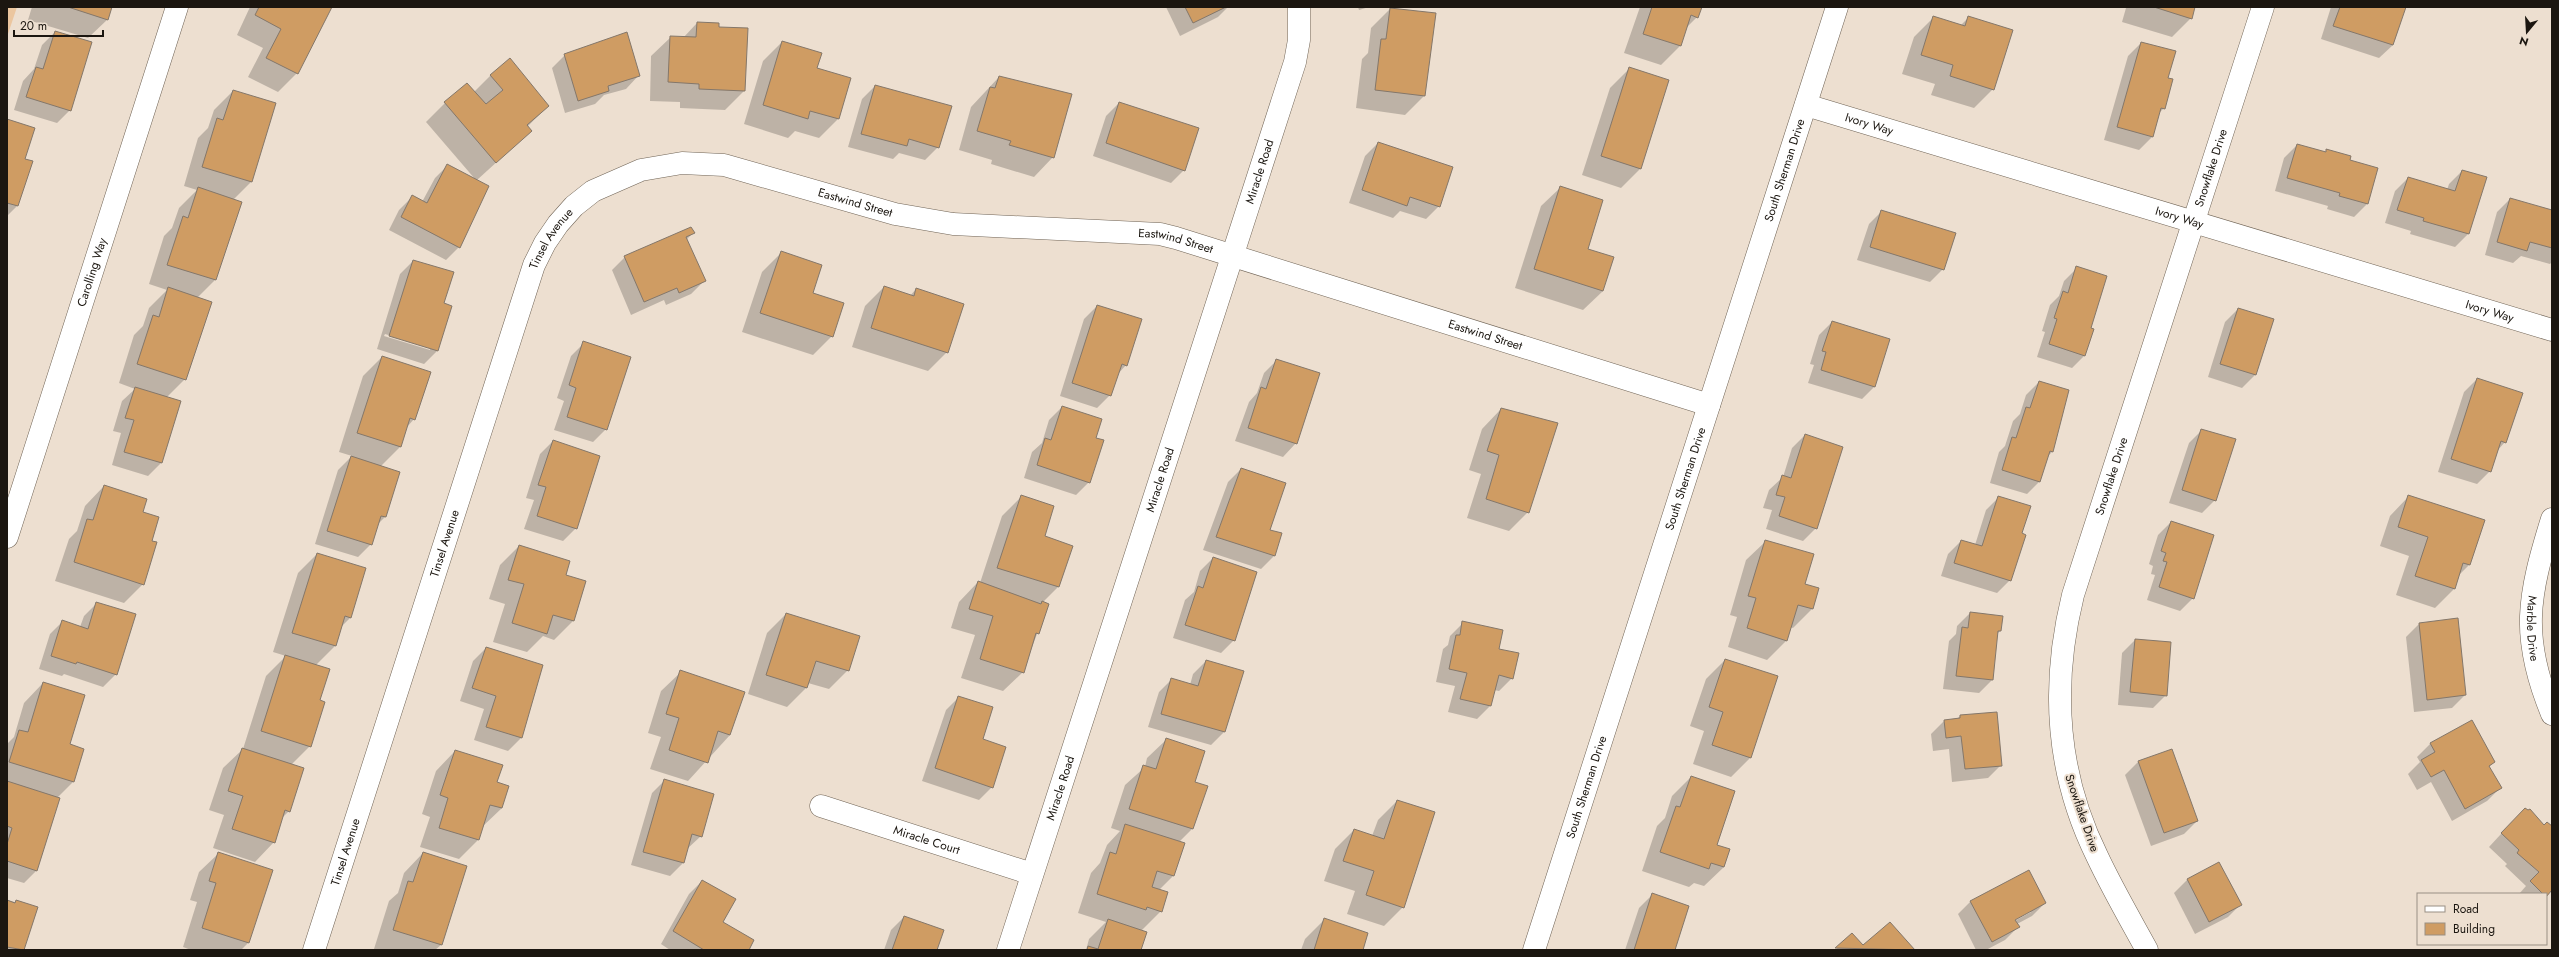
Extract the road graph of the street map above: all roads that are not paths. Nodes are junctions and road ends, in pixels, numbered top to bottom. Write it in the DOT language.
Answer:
graph roads {
  1 [pos="177,7"];
  2 [pos="1299,7"];
  3 [pos="1837,7"];
  4 [pos="2263,7"];
  5 [pos="1806,105"];
  6 [pos="628,175"];
  7 [pos="2194,222"];
  8 [pos="1231,256"];
  9 [pos="2552,330"];
  10 [pos="1709,405"];
  11 [pos="2552,519"];
  12 [pos="7,537"];
  13 [pos="2552,714"];
  14 [pos="821,806"];
  15 [pos="1032,874"];
  16 [pos="2141,948"];
  17 [pos="314,950"];
  18 [pos="1008,950"];
  19 [pos="1534,950"];
  1 -- 12 [label="street, Carolling Way"];
  2 -- 8 [label="street, Miracle Road"];
  3 -- 5 [label="street, South Sherman Drive"];
  4 -- 7 [label="street, Snowflake Drive"];
  5 -- 7 [label="street, Ivory Way"];
  5 -- 10 [label="street, South Sherman Drive"];
  6 -- 8 [label="street, Eastwind Street"];
  6 -- 17 [label="street, Tinsel Avenue"];
  7 -- 9 [label="street, Ivory Way"];
  7 -- 16 [label="street, Snowflake Drive"];
  8 -- 10 [label="street, Eastwind Street"];
  8 -- 15 [label="street, Miracle Road"];
  10 -- 19 [label="street, South Sherman Drive"];
  11 -- 13 [label="street, Marble Drive"];
  14 -- 15 [label="street, Miracle Court"];
  15 -- 18 [label="street, Miracle Road"];
}
